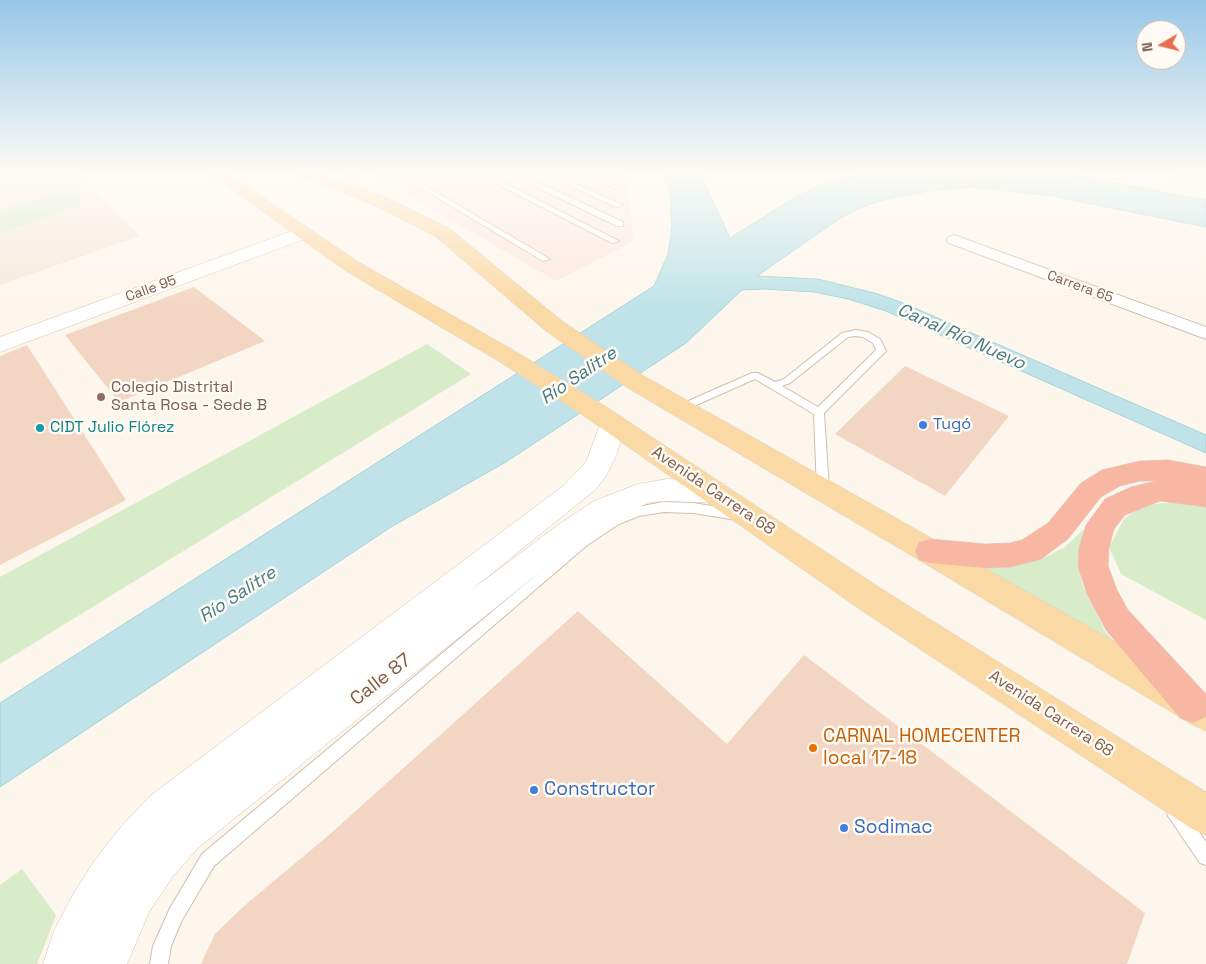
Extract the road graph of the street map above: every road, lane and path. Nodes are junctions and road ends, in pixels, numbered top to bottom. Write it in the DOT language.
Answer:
graph roads {
  1 [pos="282,218"];
  2 [pos="415,218"];
  3 [pos="478,218"];
  4 [pos="569,218"];
  5 [pos="608,218"];
  6 [pos="620,224"];
  7 [pos="303,233"];
  8 [pos="954,240"];
  9 [pos="615,241"];
  10 [pos="546,258"];
  11 [pos="1206,333"];
  12 [pos="0,345"];
  13 [pos="774,386"];
  14 [pos="681,408"];
  15 [pos="823,408"];
  16 [pos="604,417"];
  17 [pos="1206,478"];
  18 [pos="823,490"];
  19 [pos="715,492"];
  20 [pos="1206,496"];
  21 [pos="753,518"];
  22 [pos="930,551"];
  23 [pos="1200,710"];
  24 [pos="1153,779"];
  25 [pos="1206,815"];
  26 [pos="1206,857"];
  27 [pos="106,960"];
  28 [pos="65,964"];
  29 [pos="159,964"];
  1 -- 7 [label="main road, Avenida Carrera 68"];
  2 -- 14 [label="main road"];
  3 -- 10 [label="lane"];
  4 -- 9 [label="lane"];
  5 -- 6 [label="lane"];
  7 -- 12 [label="street, Calle 95"];
  7 -- 16 [label="main road, Avenida Carrera 68"];
  8 -- 11 [label="street, Carrera 65"];
  13 -- 14 [label="lane"];
  13 -- 15 [label="lane"];
  13 -- 15 [label="lane"];
  14 -- 18 [label="main road"];
  15 -- 18 [label="lane"];
  16 -- 19 [label="main road, Avenida Carrera 68"];
  16 -- 28 [label="street, Calle 87"];
  17 -- 22 [label="highway"];
  18 -- 22 [label="main road"];
  19 -- 21 [label="main road, Avenida Carrera 68"];
  19 -- 27 [label="street, Calle 87"];
  20 -- 23 [label="highway"];
  21 -- 24 [label="main road, Avenida Carrera 68"];
  21 -- 29 [label="lane"];
  22 -- 23 [label="main road"];
  24 -- 25 [label="main road, Avenida Carrera 68"];
  24 -- 26 [label="lane"];
}
